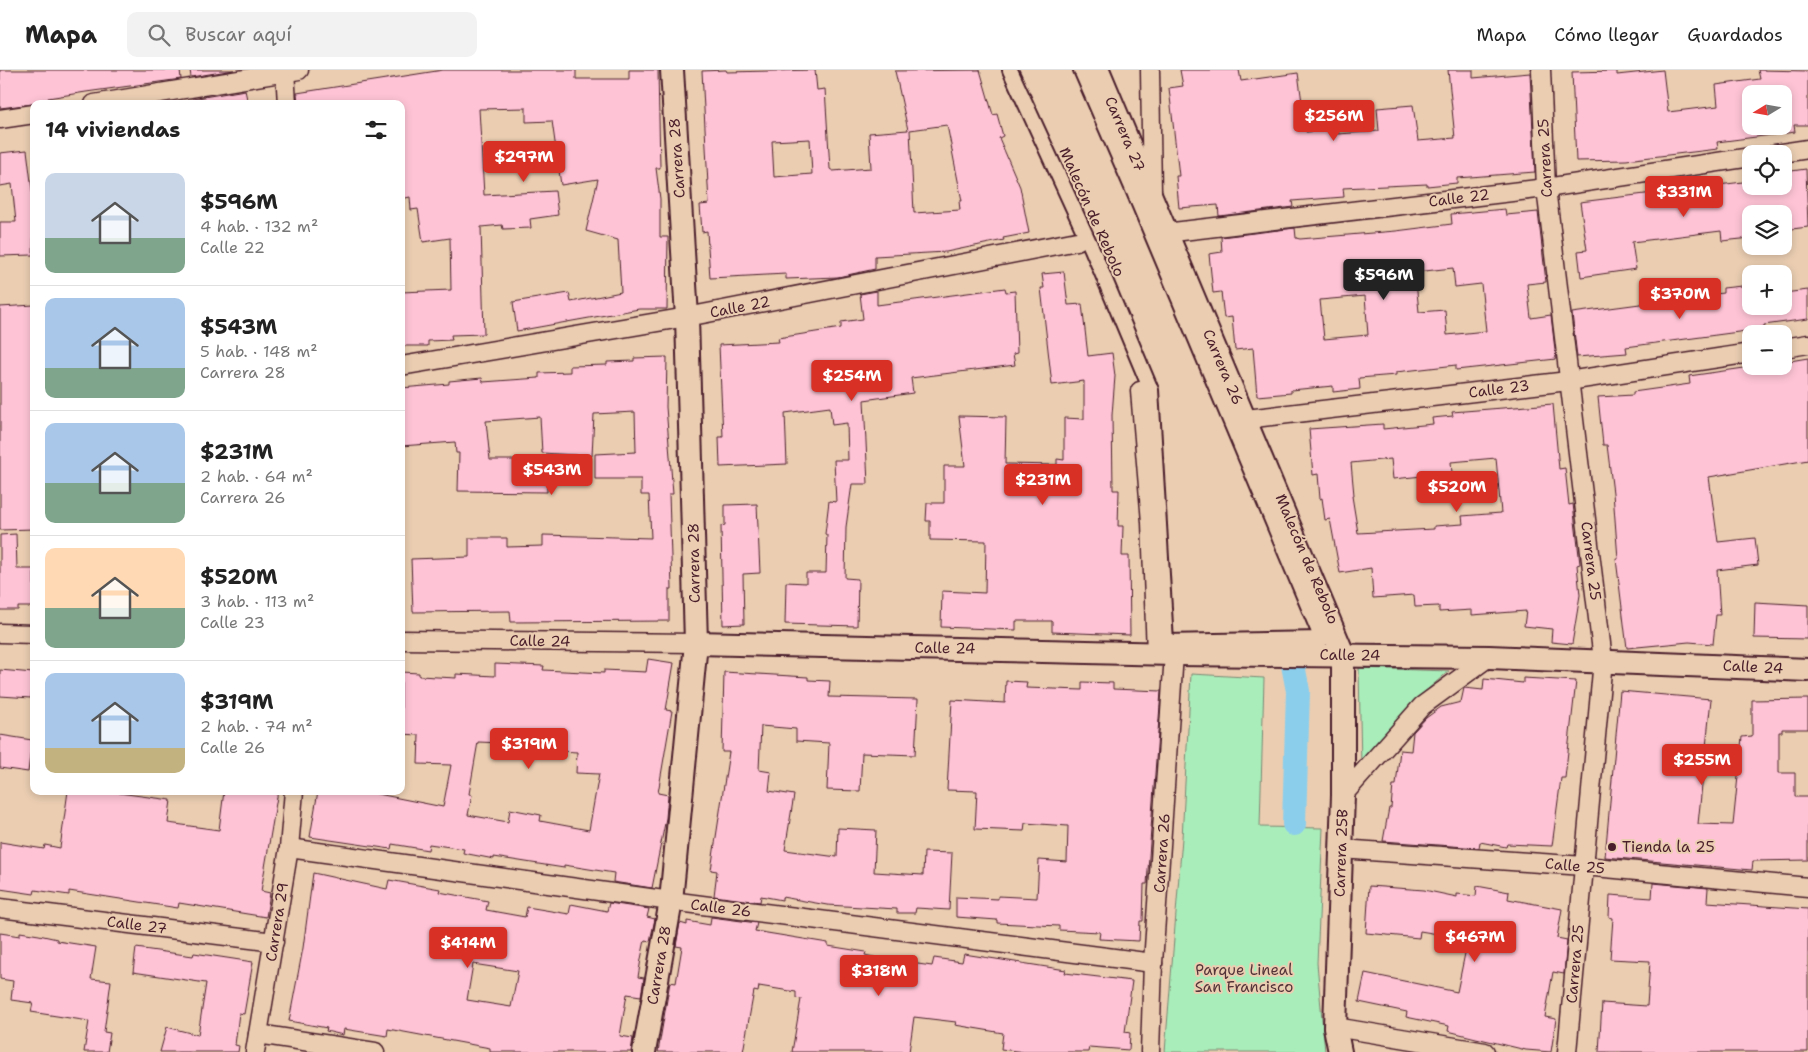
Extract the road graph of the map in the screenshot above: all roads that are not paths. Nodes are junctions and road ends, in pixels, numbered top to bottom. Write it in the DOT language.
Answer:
graph roads {
  1 [pos="672,70"];
  2 [pos="1010,70"];
  3 [pos="1080,70"];
  4 [pos="1098,70"];
  5 [pos="1150,70"];
  6 [pos="1540,70"];
  7 [pos="290,71"];
  8 [pos="118,100"];
  9 [pos="287,100"];
  10 [pos="30,115"];
  11 [pos="0,119"];
  12 [pos="1808,149"];
  13 [pos="1792,151"];
  14 [pos="1742,158"];
  15 [pos="1546,188"];
  16 [pos="1152,199"];
  17 [pos="1166,233"];
  18 [pos="1077,242"];
  19 [pos="688,317"];
  20 [pos="1808,344"];
  21 [pos="1792,347"];
  22 [pos="1742,354"];
  23 [pos="405,365"];
  24 [pos="1568,381"];
  25 [pos="1140,391"];
  26 [pos="1246,419"];
  27 [pos="0,633"];
  28 [pos="30,634"];
  29 [pos="405,640"];
  30 [pos="696,643"];
  31 [pos="1165,653"];
  32 [pos="1332,654"];
  33 [pos="1489,657"];
  34 [pos="1603,660"];
  35 [pos="1808,670"];
  36 [pos="294,795"];
  37 [pos="1343,795"];
  38 [pos="289,848"];
  39 [pos="1341,849"];
  40 [pos="1584,866"];
  41 [pos="1808,887"];
  42 [pos="671,901"];
  43 [pos="0,908"];
  44 [pos="274,942"];
  45 [pos="1154,963"];
  46 [pos="1335,1027"];
  47 [pos="258,1034"];
  48 [pos="255,1052"];
  49 [pos="375,1052"];
  50 [pos="644,1052"];
  51 [pos="1150,1052"];
  52 [pos="1340,1052"];
  53 [pos="1485,1052"];
  54 [pos="1567,1052"];
  1 -- 19 [label="street, Carrera 28"];
  2 -- 3 [label="street, Malecón de Rebolo"];
  4 -- 16 [label="street, Carrera 27"];
  5 -- 16 [label="street, Carrera 26"];
  6 -- 15 [label="street, Carrera 25"];
  7 -- 8 [label="street"];
  7 -- 9 [label="street"];
  10 -- 11 [label="street"];
  12 -- 13 [label="street"];
  14 -- 15 [label="street, Calle 22"];
  15 -- 17 [label="street, Calle 22"];
  15 -- 24 [label="street, Carrera 25"];
  16 -- 17 [label="street, Carrera 26"];
  17 -- 26 [label="street, Carrera 26"];
  18 -- 19 [label="street, Calle 22"];
  19 -- 23 [label="street, Calle 22"];
  19 -- 30 [label="street, Carrera 28"];
  20 -- 21 [label="street"];
  22 -- 24 [label="street, Calle 23"];
  24 -- 26 [label="street, Calle 23"];
  24 -- 34 [label="street, Carrera 25"];
  25 -- 31 [label="street, Carrera 26"];
  26 -- 32 [label="street, Carrera 26"];
  27 -- 28 [label="street"];
  29 -- 30 [label="street, Calle 24"];
  30 -- 31 [label="street, Calle 24"];
  30 -- 42 [label="street, Carrera 28"];
  31 -- 32 [label="street, Calle 24"];
  31 -- 45 [label="street, Carrera 26"];
  32 -- 33 [label="street, Calle 24"];
  32 -- 37 [label="street, Carrera 25B"];
  33 -- 34 [label="street, Calle 24"];
  33 -- 37 [label="street"];
  34 -- 35 [label="street, Calle 24"];
  34 -- 40 [label="street, Carrera 25"];
  36 -- 38 [label="street, Carrera 29"];
  37 -- 39 [label="street, Carrera 25B"];
  38 -- 42 [label="street, Calle 26"];
  38 -- 44 [label="street, Carrera 29"];
  39 -- 40 [label="street, Calle 25"];
  39 -- 46 [label="street, Carrera 25B"];
  40 -- 41 [label="street, Calle 25"];
  40 -- 54 [label="street, Carrera 25"];
  42 -- 45 [label="street, Calle 26"];
  42 -- 50 [label="street, Carrera 28"];
  43 -- 44 [label="street, Calle 27"];
  44 -- 47 [label="street, Carrera 29"];
  45 -- 51 [label="street, Carrera 26"];
  46 -- 52 [label="street, Carrera 25B"];
  46 -- 53 [label="street"];
  47 -- 48 [label="street, Carrera 29"];
  47 -- 49 [label="street"];
}
